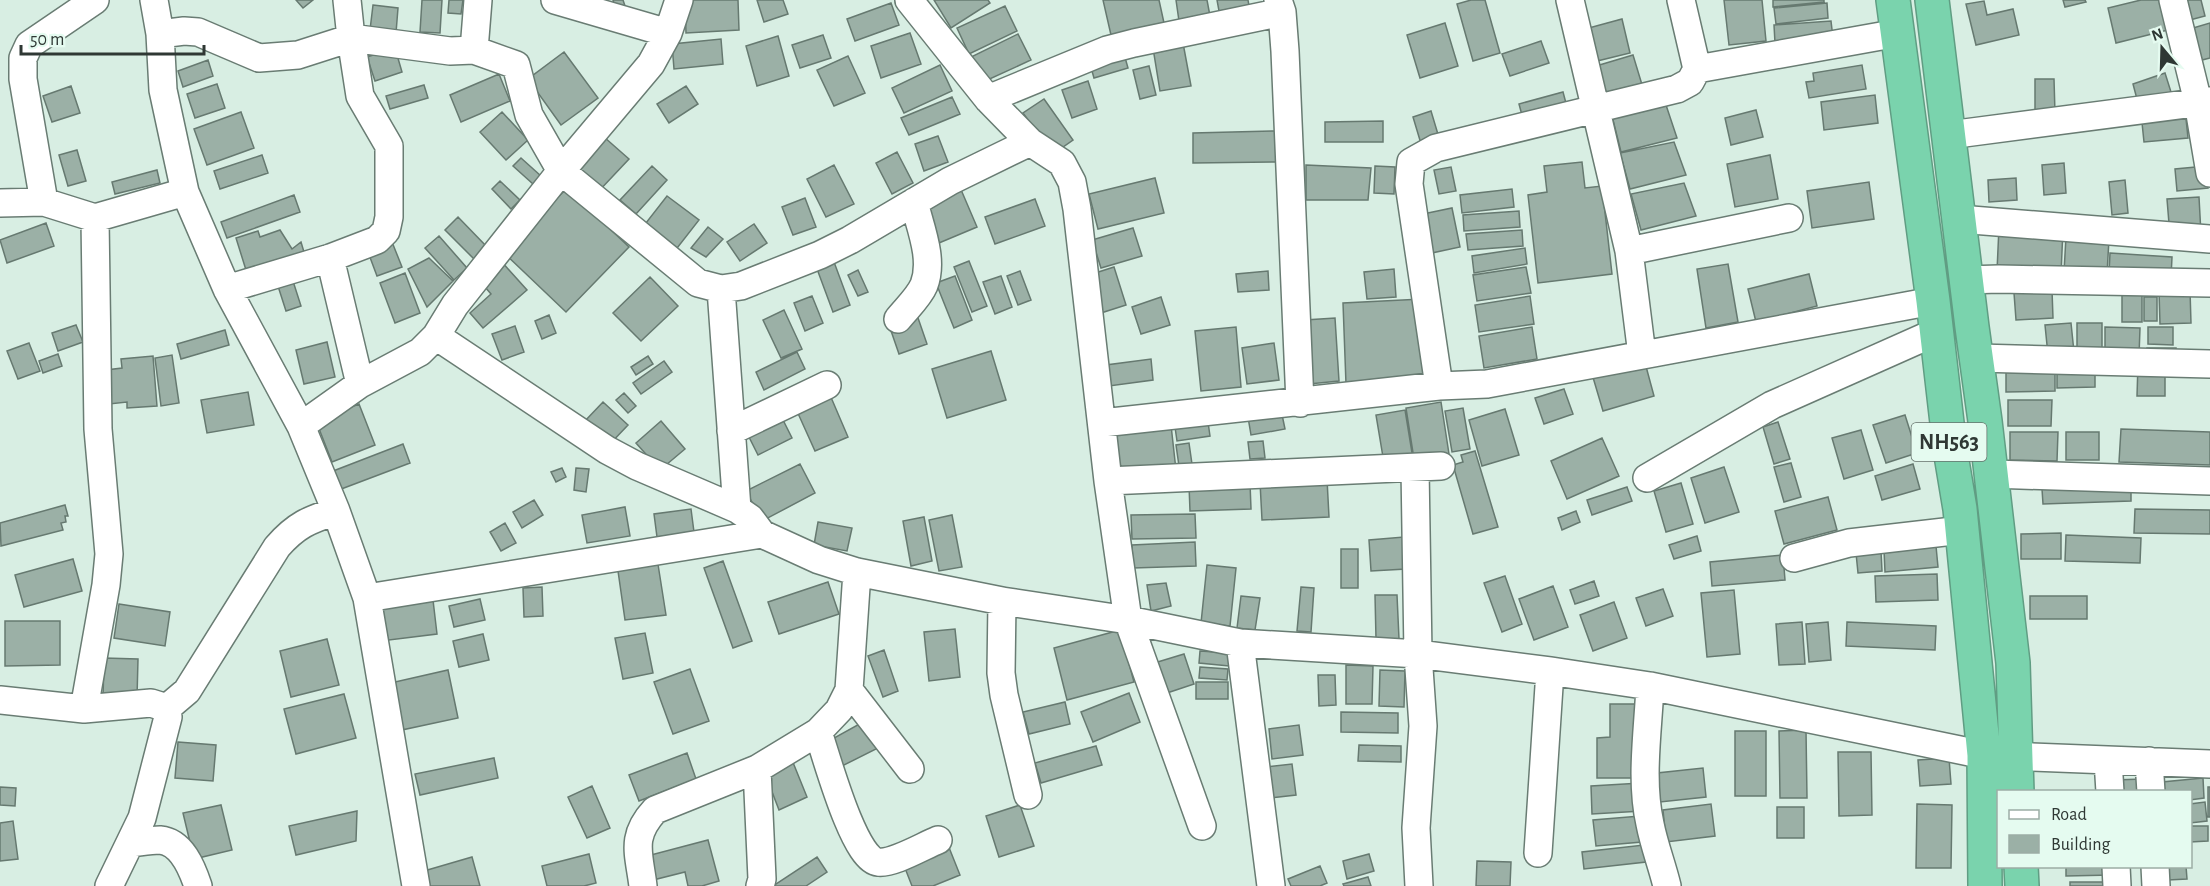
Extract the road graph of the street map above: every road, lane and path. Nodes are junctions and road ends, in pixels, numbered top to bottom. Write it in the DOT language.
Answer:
graph roads {
  1 [pos="95,0"];
  2 [pos="154,0"];
  3 [pos="347,0"];
  4 [pos="478,0"];
  5 [pos="555,0"];
  6 [pos="679,0"];
  7 [pos="909,0"];
  8 [pos="1570,0"];
  9 [pos="1681,0"];
  10 [pos="1893,0"];
  11 [pos="1932,0"];
  12 [pos="2173,0"];
  13 [pos="1280,6"];
  14 [pos="668,33"];
  15 [pos="1898,33"];
  16 [pos="160,34"];
  17 [pos="351,38"];
  18 [pos="474,50"];
  19 [pos="1697,69"];
  20 [pos="988,99"];
  21 [pos="2204,101"];
  22 [pos="1594,108"];
  23 [pos="1949,135"];
  24 [pos="1030,142"];
  25 [pos="561,171"];
  26 [pos="2210,173"];
  27 [pos="185,192"];
  28 [pos="44,202"];
  29 [pos="914,202"];
  30 [pos="0,203"];
  31 [pos="95,218"];
  32 [pos="1789,218"];
  33 [pos="1959,219"];
  34 [pos="2210,239"];
  35 [pos="1629,251"];
  36 [pos="330,258"];
  37 [pos="1966,280"];
  38 [pos="2210,284"];
  39 [pos="227,289"];
  40 [pos="721,289"];
  41 [pos="1935,316"];
  42 [pos="898,319"];
  43 [pos="436,336"];
  44 [pos="1642,356"];
  45 [pos="1978,358"];
  46 [pos="2210,364"];
  47 [pos="360,384"];
  48 [pos="827,385"];
  49 [pos="1439,386"];
  50 [pos="1300,403"];
  51 [pos="1102,423"];
  52 [pos="301,426"];
  53 [pos="731,431"];
  54 [pos="1441,466"];
  55 [pos="1414,468"];
  56 [pos="1991,474"];
  57 [pos="1647,478"];
  58 [pos="1108,481"];
  59 [pos="2210,481"];
  60 [pos="737,509"];
  61 [pos="336,510"];
  62 [pos="1962,530"];
  63 [pos="762,534"];
  64 [pos="1794,558"];
  65 [pos="857,572"];
  66 [pos="367,598"];
  67 [pos="1002,601"];
  68 [pos="1128,620"];
  69 [pos="1240,643"];
  70 [pos="1418,654"];
  71 [pos="1551,671"];
  72 [pos="1650,686"];
  73 [pos="849,690"];
  74 [pos="0,700"];
  75 [pos="166,708"];
  76 [pos="84,709"];
  77 [pos="818,732"];
  78 [pos="2000,756"];
  79 [pos="2108,760"];
  80 [pos="2149,761"];
  81 [pos="2210,764"];
  82 [pos="758,769"];
  83 [pos="910,769"];
  84 [pos="2016,790"];
  85 [pos="2110,790"];
  86 [pos="2151,790"];
  87 [pos="1028,795"];
  88 [pos="1202,826"];
  89 [pos="938,840"];
  90 [pos="130,843"];
  91 [pos="1538,853"];
  92 [pos="2021,868"];
  93 [pos="2116,868"];
  94 [pos="2155,868"];
  95 [pos="109,886"];
  96 [pos="198,886"];
  97 [pos="416,886"];
  98 [pos="643,886"];
  99 [pos="760,886"];
  100 [pos="1271,886"];
  101 [pos="1419,886"];
  102 [pos="1667,886"];
  103 [pos="1985,886"];
  104 [pos="2022,886"];
  105 [pos="2117,886"];
  106 [pos="2156,886"];
  1 -- 28 [label="street"];
  2 -- 16 [label="street"];
  3 -- 17 [label="street"];
  4 -- 18 [label="street"];
  5 -- 14 [label="street"];
  6 -- 14 [label="street"];
  7 -- 20 [label="street"];
  8 -- 22 [label="street"];
  9 -- 19 [label="street"];
  10 -- 15 [label="highway, NH563"];
  11 -- 23 [label="highway, NH563"];
  12 -- 21 [label="street"];
  13 -- 20 [label="street"];
  13 -- 50 [label="street"];
  14 -- 25 [label="street"];
  15 -- 19 [label="street"];
  15 -- 41 [label="highway, NH563"];
  16 -- 17 [label="street"];
  16 -- 27 [label="street"];
  17 -- 18 [label="street"];
  17 -- 36 [label="street"];
  18 -- 25 [label="street"];
  19 -- 22 [label="street"];
  20 -- 24 [label="street"];
  21 -- 23 [label="street"];
  21 -- 26 [label="street"];
  22 -- 35 [label="street"];
  22 -- 49 [label="street"];
  23 -- 33 [label="highway, NH563"];
  24 -- 29 [label="street"];
  24 -- 51 [label="street"];
  25 -- 40 [label="street"];
  25 -- 43 [label="street"];
  27 -- 31 [label="street"];
  27 -- 39 [label="street"];
  28 -- 30 [label="street"];
  28 -- 31 [label="street"];
  29 -- 40 [label="street"];
  29 -- 42 [label="street"];
  31 -- 76 [label="street"];
  32 -- 35 [label="street"];
  33 -- 34 [label="street"];
  33 -- 37 [label="highway, NH563"];
  35 -- 44 [label="street"];
  36 -- 39 [label="street"];
  36 -- 47 [label="street"];
  37 -- 38 [label="street"];
  37 -- 45 [label="highway, NH563"];
  39 -- 52 [label="street"];
  40 -- 53 [label="street"];
  41 -- 44 [label="street"];
  41 -- 57 [label="street"];
  41 -- 62 [label="highway, NH563"];
  43 -- 47 [label="street"];
  43 -- 60 [label="street"];
  44 -- 49 [label="street"];
  45 -- 46 [label="street"];
  45 -- 56 [label="highway, NH563"];
  47 -- 52 [label="street"];
  48 -- 53 [label="street"];
  49 -- 50 [label="street"];
  50 -- 51 [label="street"];
  51 -- 58 [label="street"];
  52 -- 61 [label="street"];
  53 -- 60 [label="street"];
  54 -- 55 [label="street"];
  55 -- 58 [label="street"];
  55 -- 70 [label="street"];
  56 -- 59 [label="street"];
  56 -- 78 [label="highway, NH563"];
  58 -- 68 [label="street"];
  60 -- 63 [label="street"];
  61 -- 66 [label="street"];
  61 -- 75 [label="street"];
  62 -- 64 [label="street"];
  62 -- 78 [label="highway, NH563"];
  63 -- 65 [label="street"];
  63 -- 66 [label="street"];
  65 -- 67 [label="street"];
  65 -- 73 [label="street"];
  66 -- 97 [label="street"];
  67 -- 68 [label="street"];
  67 -- 87 [label="street"];
  68 -- 69 [label="street"];
  68 -- 88 [label="street"];
  69 -- 70 [label="street"];
  69 -- 100 [label="street"];
  70 -- 71 [label="street"];
  70 -- 101 [label="street"];
  71 -- 72 [label="street"];
  71 -- 91 [label="street"];
  72 -- 78 [label="street"];
  72 -- 102 [label="street"];
  73 -- 77 [label="street"];
  73 -- 83 [label="street"];
  74 -- 76 [label="street"];
  75 -- 76 [label="street"];
  75 -- 90 [label="street"];
  77 -- 82 [label="street"];
  77 -- 89 [label="street"];
  78 -- 79 [label="street"];
  78 -- 84 [label="highway, NH563"];
  78 -- 103 [label="highway, NH563"];
  79 -- 80 [label="street"];
  79 -- 85 [label="street"];
  80 -- 81 [label="street"];
  80 -- 86 [label="street"];
  82 -- 98 [label="street"];
  82 -- 99 [label="street"];
  90 -- 95 [label="street"];
  90 -- 96 [label="street"];
  92 -- 104 [label="highway"];
  93 -- 105 [label="street"];
  94 -- 106 [label="street"];
}
